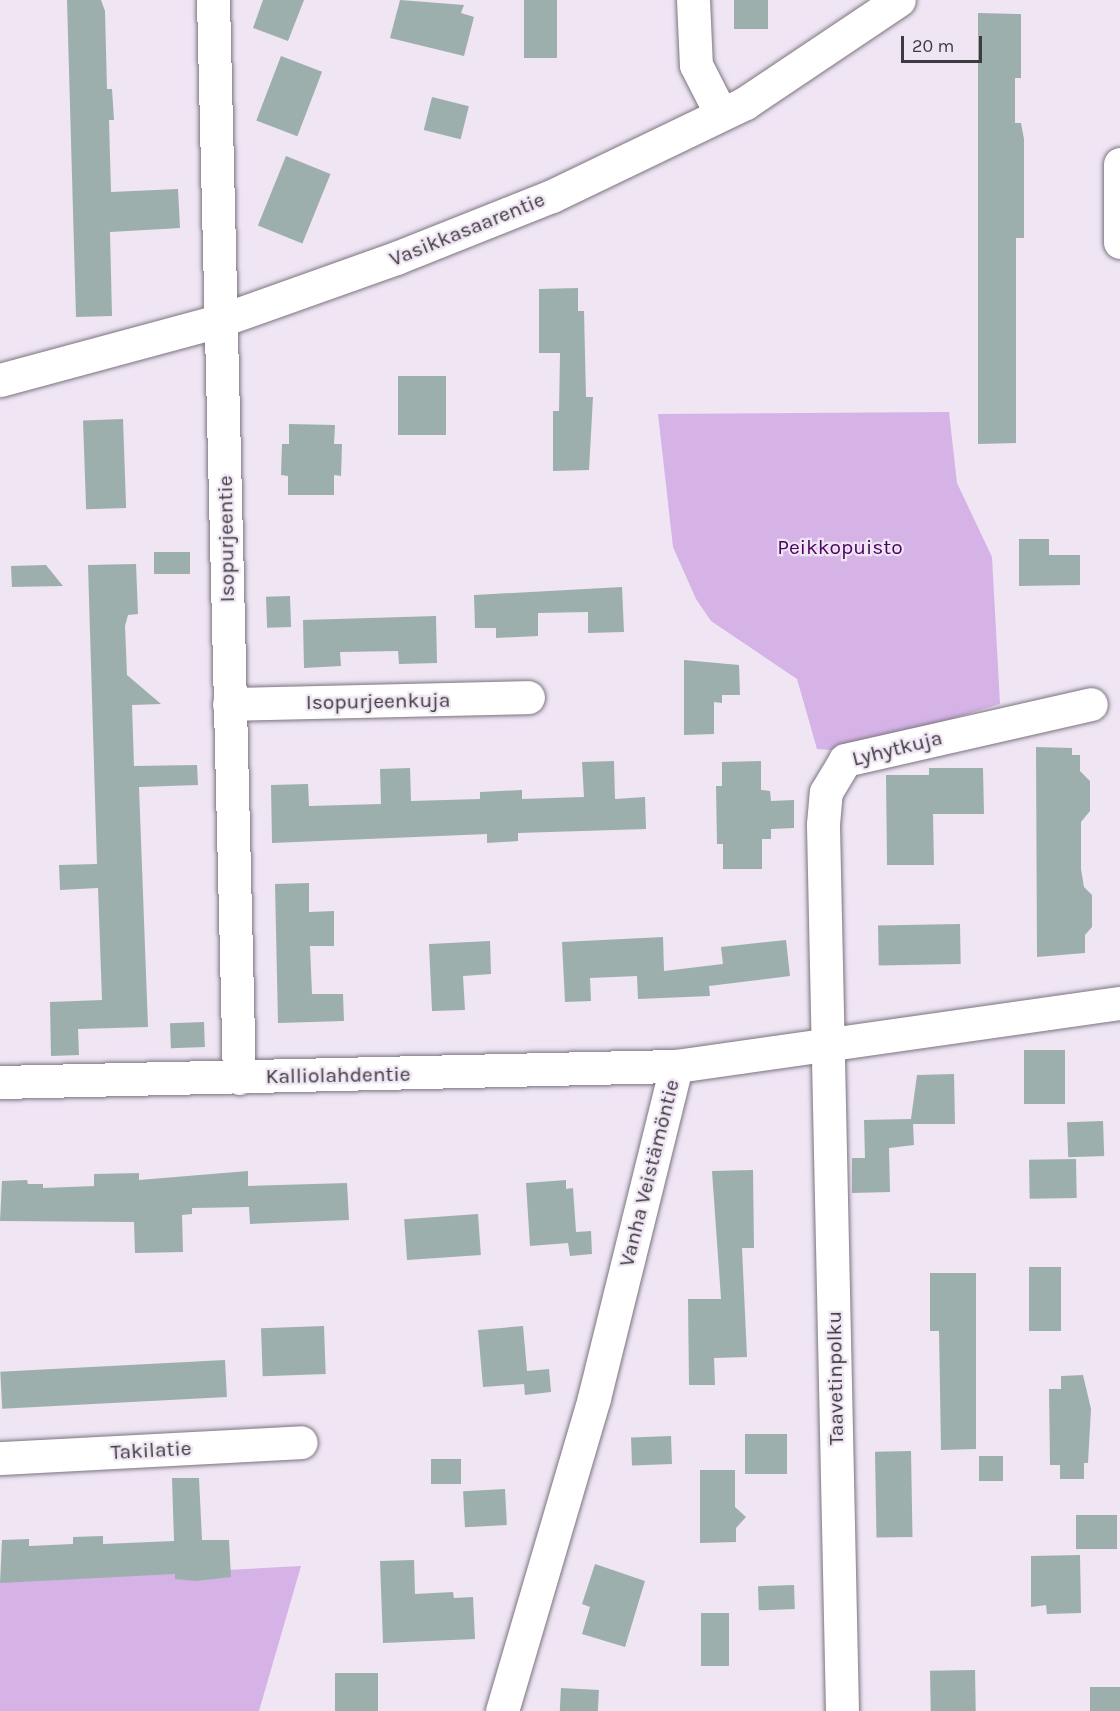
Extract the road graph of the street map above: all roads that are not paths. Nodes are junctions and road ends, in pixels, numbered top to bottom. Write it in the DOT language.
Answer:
graph roads {
  1 [pos="213,0"];
  2 [pos="693,0"];
  3 [pos="899,0"];
  4 [pos="721,114"];
  5 [pos="1120,164"];
  6 [pos="1120,242"];
  7 [pos="222,320"];
  8 [pos="0,380"];
  9 [pos="528,697"];
  10 [pos="229,704"];
  11 [pos="1091,704"];
  12 [pos="1120,1003"];
  13 [pos="829,1045"];
  14 [pos="676,1066"];
  15 [pos="239,1078"];
  16 [pos="0,1082"];
  17 [pos="301,1442"];
  18 [pos="0,1458"];
  19 [pos="502,1711"];
  20 [pos="842,1711"];
  1 -- 7 [label="street, Isopurjeentie"];
  2 -- 4 [label="street"];
  3 -- 4 [label="street, Vasikkasaarentie"];
  4 -- 7 [label="street, Vasikkasaarentie"];
  5 -- 6 [label="street"];
  7 -- 8 [label="street, Vasikkasaarentie"];
  7 -- 10 [label="street, Isopurjeentie"];
  9 -- 10 [label="street, Isopurjeenkuja"];
  10 -- 15 [label="street, Isopurjeentie"];
  11 -- 13 [label="street, Lyhytkuja"];
  12 -- 13 [label="street, Vanha Veistämöntie"];
  13 -- 14 [label="street, Vanha Veistämöntie"];
  13 -- 20 [label="street, Taavetinpolku"];
  14 -- 15 [label="street, Kalliolahdentie"];
  14 -- 19 [label="street, Vanha Veistämöntie"];
  15 -- 16 [label="street, Kalliolahdentie"];
  17 -- 18 [label="street, Takilatie"];
}
